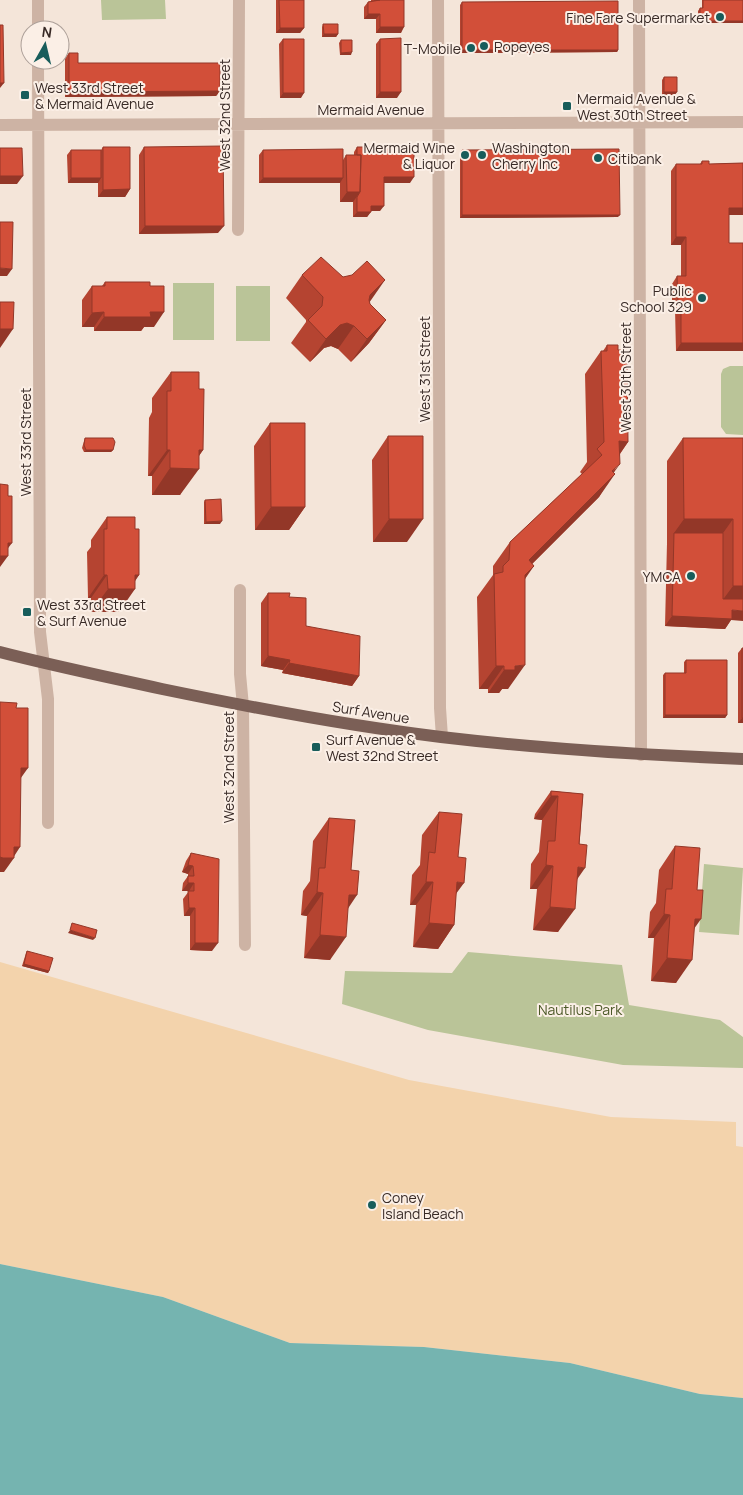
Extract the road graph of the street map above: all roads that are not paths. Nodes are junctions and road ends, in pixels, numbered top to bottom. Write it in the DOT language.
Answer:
graph roads {
  1 [pos="38,0"];
  2 [pos="239,0"];
  3 [pos="438,0"];
  4 [pos="639,0"];
  5 [pos="38,20"];
  6 [pos="38,70"];
  7 [pos="743,122"];
  8 [pos="640,123"];
  9 [pos="239,124"];
  10 [pos="439,124"];
  11 [pos="0,125"];
  12 [pos="38,125"];
  13 [pos="238,230"];
  14 [pos="240,590"];
  15 [pos="0,652"];
  16 [pos="43,663"];
  17 [pos="243,706"];
  18 [pos="442,737"];
  19 [pos="641,755"];
  20 [pos="743,759"];
  21 [pos="48,823"];
  22 [pos="245,945"];
  1 -- 5 [label="street"];
  2 -- 9 [label="street, West 32nd Street"];
  3 -- 10 [label="street, West 31st Street"];
  4 -- 8 [label="street, West 30th Street"];
  6 -- 12 [label="street, West 33rd Street"];
  7 -- 8 [label="street, Mermaid Avenue"];
  8 -- 10 [label="street, Mermaid Avenue"];
  8 -- 19 [label="street, West 30th Street"];
  9 -- 10 [label="street, Mermaid Avenue"];
  9 -- 12 [label="street, Mermaid Avenue"];
  9 -- 13 [label="street, West 32nd Street"];
  10 -- 18 [label="street, West 31st Street"];
  11 -- 12 [label="street, Mermaid Avenue"];
  12 -- 16 [label="street, West 33rd Street"];
  14 -- 17 [label="street, West 32nd Street"];
  15 -- 16 [label="main road, Surf Avenue"];
  16 -- 17 [label="main road, Surf Avenue"];
  16 -- 21 [label="street, West 33rd Street"];
  17 -- 18 [label="main road, Surf Avenue"];
  17 -- 22 [label="street, West 32nd Street"];
  18 -- 19 [label="main road, Surf Avenue"];
  19 -- 20 [label="main road, Surf Avenue"];
}
